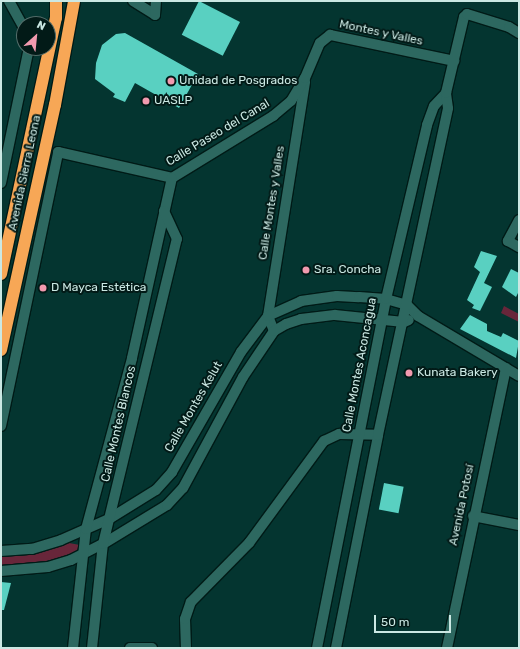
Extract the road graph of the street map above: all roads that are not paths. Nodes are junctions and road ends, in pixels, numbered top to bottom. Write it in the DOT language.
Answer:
graph roads {
  1 [pos="9,1"];
  2 [pos="56,1"];
  3 [pos="74,1"];
  4 [pos="133,1"];
  5 [pos="156,1"];
  6 [pos="17,16"];
  7 [pos="519,33"];
  8 [pos="27,56"];
  9 [pos="454,61"];
  10 [pos="305,78"];
  11 [pos="446,93"];
  12 [pos="418,167"];
  13 [pos="435,172"];
  14 [pos="172,178"];
  15 [pos="1,183"];
  16 [pos="164,211"];
  17 [pos="519,220"];
  18 [pos="519,247"];
  19 [pos="1,274"];
  20 [pos="386,299"];
  21 [pos="407,305"];
  22 [pos="268,316"];
  23 [pos="418,316"];
  24 [pos="382,319"];
  25 [pos="404,322"];
  26 [pos="274,331"];
  27 [pos="1,350"];
  28 [pos="506,368"];
  29 [pos="519,376"];
  30 [pos="1,426"];
  31 [pos="359,433"];
  32 [pos="378,435"];
  33 [pos="473,516"];
  34 [pos="109,519"];
  35 [pos="519,525"];
  36 [pos="86,529"];
  37 [pos="103,544"];
  38 [pos="1,551"];
  39 [pos="82,555"];
  40 [pos="1,571"];
  41 [pos="73,648"];
  42 [pos="92,648"];
  43 [pos="130,648"];
  44 [pos="152,648"];
  45 [pos="186,648"];
  46 [pos="317,648"];
  47 [pos="336,648"];
  48 [pos="447,648"];
  1 -- 6 [label="street"];
  2 -- 19 [label="highway, Avenida Sierra Leona"];
  3 -- 27 [label="highway, Avenida Sierra Leona"];
  4 -- 5 [label="street"];
  7 -- 9 [label="street, Calle Montes Aconcagua"];
  8 -- 15 [label="street, Avenida Sierra Leona"];
  9 -- 10 [label="street, Montes y Valles"];
  9 -- 11 [label="street, Calle Montes Aconcagua"];
  10 -- 14 [label="street, Calle Paseo del Canal"];
  10 -- 22 [label="street, Calle Montes y Valles"];
  11 -- 12 [label="street, Calle Montes Aconcagua"];
  11 -- 13 [label="street, Calle Montes Aconcagua"];
  12 -- 13 [label="street"];
  12 -- 20 [label="street, Calle Montes Aconcagua"];
  13 -- 21 [label="street, Calle Montes Aconcagua"];
  14 -- 16 [label="street, Calle Montes Blancos"];
  14 -- 30 [label="street, Calle Paseo del Canal"];
  16 -- 34 [label="street, Calle Montes Blancos"];
  16 -- 36 [label="street, Calle Montes Blancos"];
  17 -- 18 [label="street"];
  20 -- 21 [label="street, Calle Montes Kelut"];
  20 -- 22 [label="street, Calle Montes Kelut"];
  20 -- 24 [label="street, Calle Montes Aconcagua"];
  21 -- 23 [label="street"];
  21 -- 25 [label="street, Calle Montes Aconcagua"];
  22 -- 26 [label="street"];
  22 -- 34 [label="street, Calle Montes Kelut"];
  23 -- 25 [label="street"];
  23 -- 28 [label="street"];
  24 -- 25 [label="street"];
  24 -- 26 [label="street"];
  24 -- 31 [label="street, Calle Montes Aconcagua"];
  25 -- 32 [label="street, Calle Montes Aconcagua"];
  26 -- 37 [label="street"];
  28 -- 29 [label="street"];
  28 -- 33 [label="street, Avenida Potosí"];
  31 -- 32 [label="street"];
  31 -- 45 [label="street"];
  31 -- 46 [label="street, Calle Montes Aconcagua"];
  32 -- 47 [label="street, Calle Montes Aconcagua"];
  33 -- 35 [label="street"];
  33 -- 48 [label="street, Avenida Potosí"];
  34 -- 36 [label="street, Calle Montes Kelut"];
  34 -- 37 [label="street, Calle Montes Blancos"];
  36 -- 38 [label="street, Calle Montes Kelut"];
  36 -- 39 [label="street, Calle Montes Blancos"];
  37 -- 39 [label="street"];
  37 -- 42 [label="street, Calle Montes Blancos"];
  39 -- 40 [label="street"];
  39 -- 41 [label="street, Calle Montes Blancos"];
  43 -- 44 [label="street"];
}
